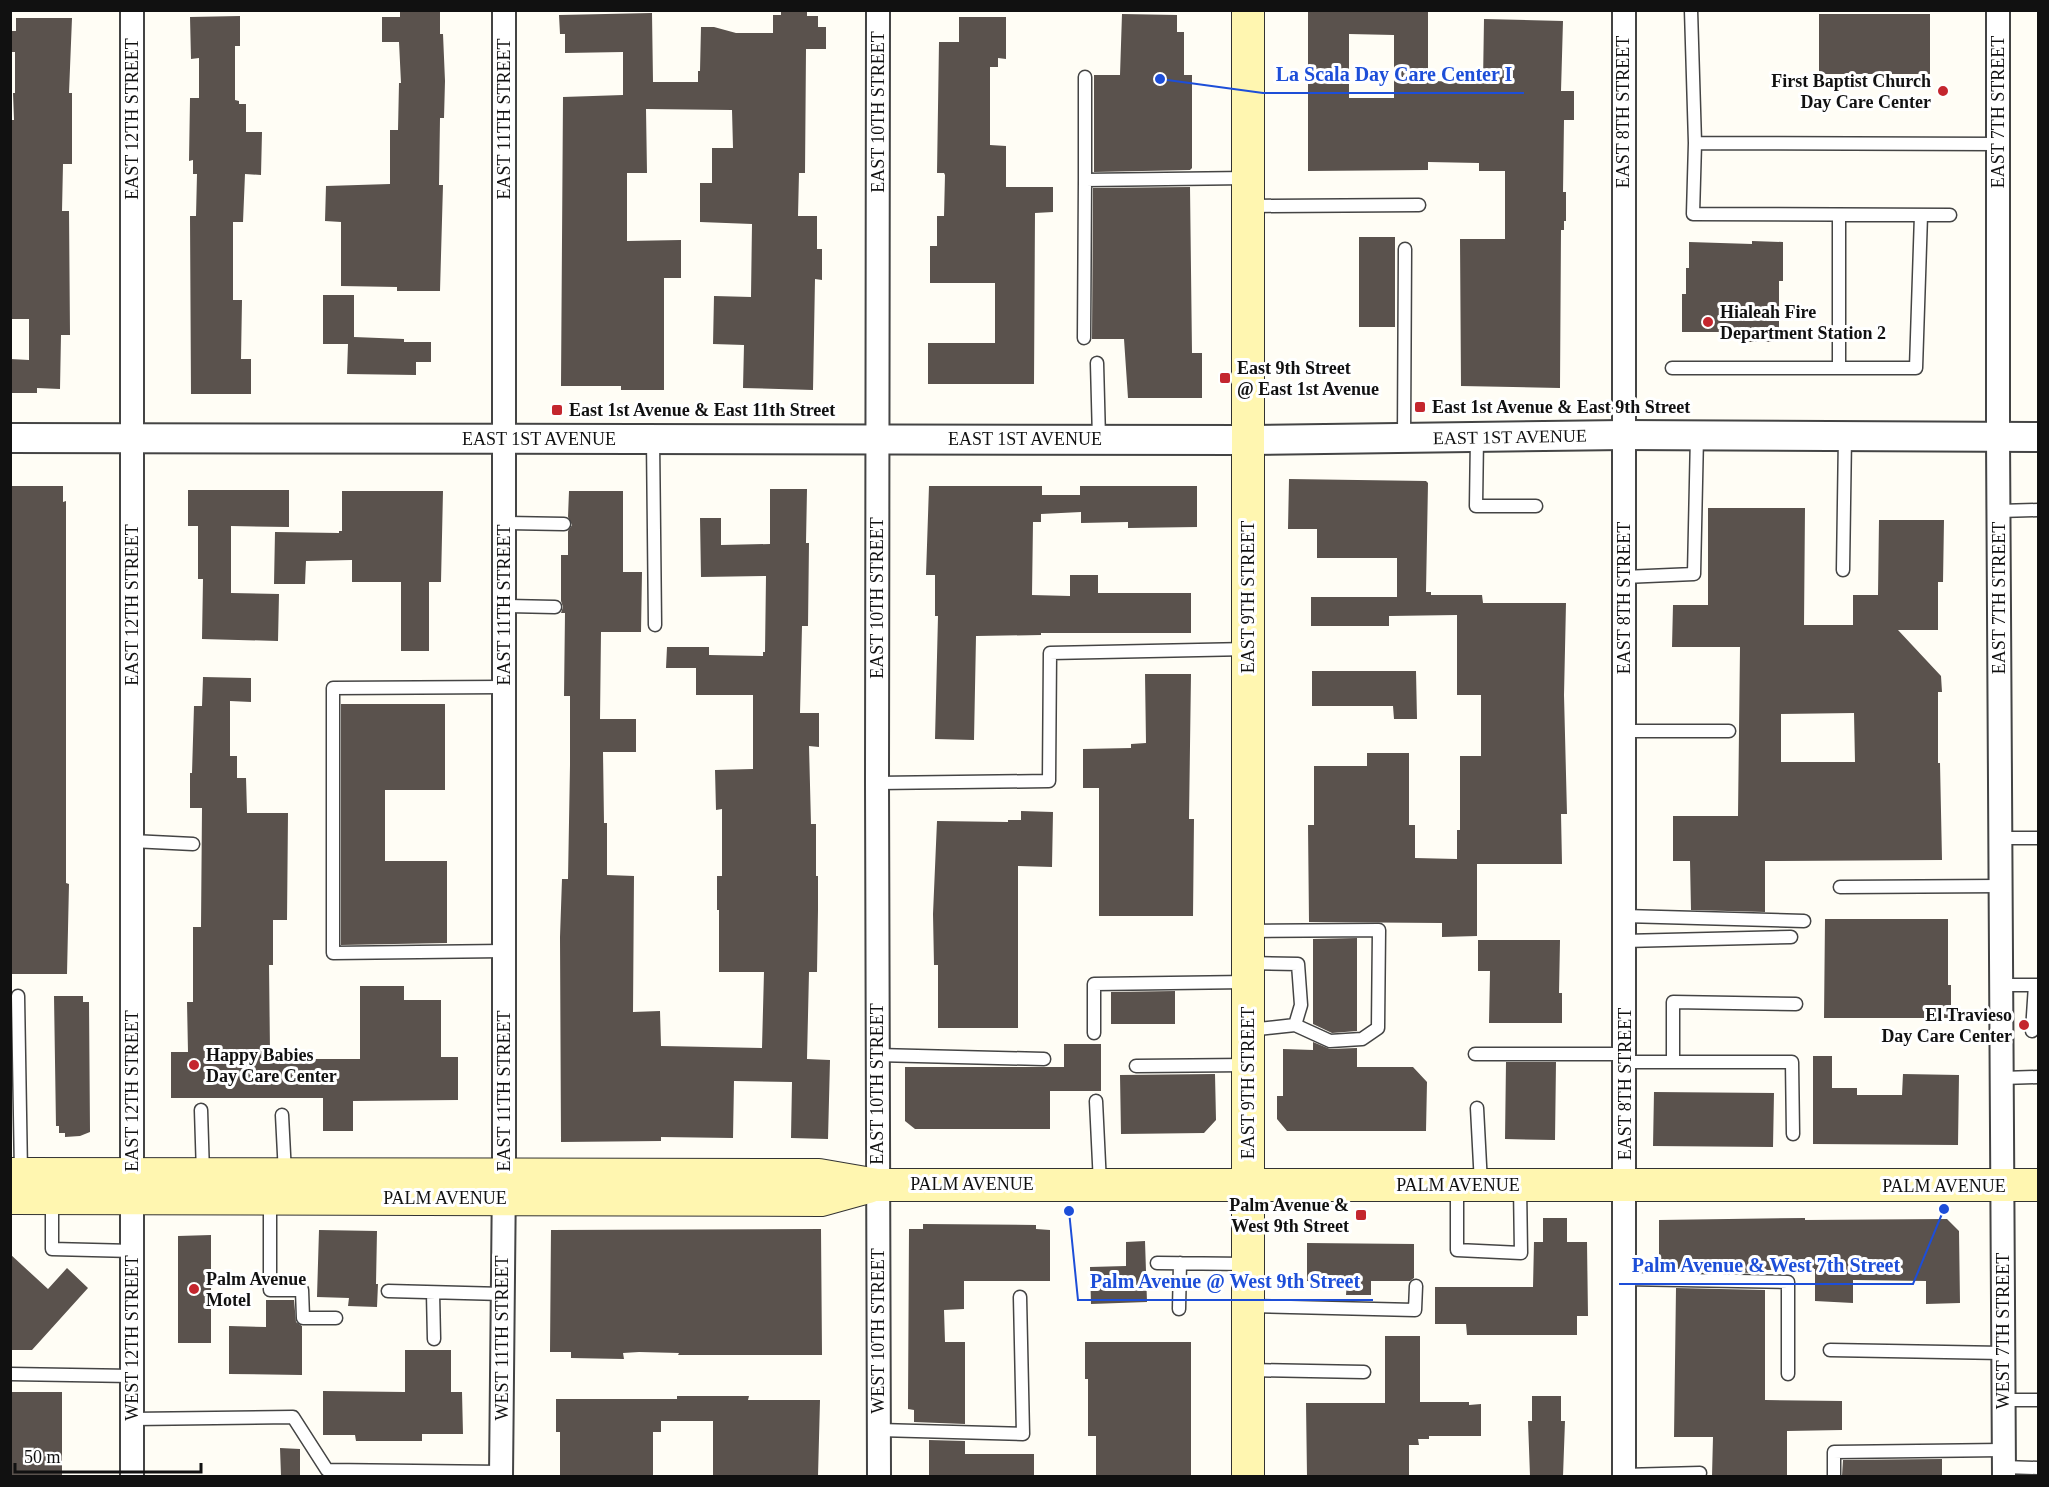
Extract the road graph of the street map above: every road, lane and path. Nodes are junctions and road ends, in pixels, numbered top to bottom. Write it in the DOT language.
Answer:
graph roads {
  1 [pos="132,10"];
  2 [pos="504,10"];
  3 [pos="878,10"];
  4 [pos="1248,10"];
  5 [pos="1623,10"];
  6 [pos="1691,10"];
  7 [pos="1998,10"];
  8 [pos="1085,77"];
  9 [pos="1695,143"];
  10 [pos="1998,144"];
  11 [pos="1084,180"];
  12 [pos="1248,192"];
  13 [pos="1419,205"];
  14 [pos="1839,214"];
  15 [pos="1921,215"];
  16 [pos="1950,215"];
  17 [pos="1405,249"];
  18 [pos="1084,338"];
  19 [pos="1097,363"];
  20 [pos="1839,368"];
  21 [pos="1672,369"];
  22 [pos="1623,435"];
  23 [pos="1697,436"];
  24 [pos="1845,436"];
  25 [pos="1477,437"];
  26 [pos="1998,437"];
  27 [pos="2038,437"];
  28 [pos="10,438"];
  29 [pos="131,438"];
  30 [pos="1404,438"];
  31 [pos="653,439"];
  32 [pos="877,439"];
  33 [pos="1099,439"];
  34 [pos="504,440"];
  35 [pos="1248,440"];
  36 [pos="1536,506"];
  37 [pos="2038,510"];
  38 [pos="1999,511"];
  39 [pos="504,523"];
  40 [pos="564,524"];
  41 [pos="1844,570"];
  42 [pos="1624,576"];
  43 [pos="504,606"];
  44 [pos="555,607"];
  45 [pos="655,625"];
  46 [pos="1248,649"];
  47 [pos="503,687"];
  48 [pos="1624,731"];
  49 [pos="1729,731"];
  50 [pos="877,783"];
  51 [pos="2000,838"];
  52 [pos="2038,838"];
  53 [pos="132,841"];
  54 [pos="193,844"];
  55 [pos="2001,886"];
  56 [pos="1840,887"];
  57 [pos="1624,916"];
  58 [pos="1804,921"];
  59 [pos="1248,931"];
  60 [pos="1791,937"];
  61 [pos="1624,941"];
  62 [pos="504,951"];
  63 [pos="1248,972"];
  64 [pos="2001,984"];
  65 [pos="2037,985"];
  66 [pos="18,996"];
  67 [pos="1796,1004"];
  68 [pos="1295,1025"];
  69 [pos="1248,1030"];
  70 [pos="2032,1031"];
  71 [pos="1094,1032"];
  72 [pos="1475,1054"];
  73 [pos="878,1055"];
  74 [pos="1625,1058"];
  75 [pos="1044,1059"];
  76 [pos="1673,1062"];
  77 [pos="1248,1065"];
  78 [pos="1136,1066"];
  79 [pos="2038,1077"];
  80 [pos="2002,1078"];
  81 [pos="1096,1101"];
  82 [pos="1477,1108"];
  83 [pos="201,1110"];
  84 [pos="282,1115"];
  85 [pos="1793,1134"];
  86 [pos="203,1175"];
  87 [pos="14,1182"];
  88 [pos="1100,1184"];
  89 [pos="1248,1184"];
  90 [pos="878,1185"];
  91 [pos="1469,1185"];
  92 [pos="1520,1185"];
  93 [pos="2038,1185"];
  94 [pos="277,1186"];
  95 [pos="1625,1186"];
  96 [pos="2002,1186"];
  97 [pos="132,1187"];
  98 [pos="503,1187"];
  99 [pos="52,1198"];
  100 [pos="133,1251"];
  101 [pos="1157,1263"];
  102 [pos="1180,1263"];
  103 [pos="1248,1264"];
  104 [pos="1624,1279"];
  105 [pos="1416,1286"];
  106 [pos="388,1291"];
  107 [pos="433,1293"];
  108 [pos="503,1294"];
  109 [pos="1020,1297"];
  110 [pos="1249,1306"];
  111 [pos="1179,1309"];
  112 [pos="336,1318"];
  113 [pos="434,1339"];
  114 [pos="1830,1350"];
  115 [pos="2003,1353"];
  116 [pos="1248,1370"];
  117 [pos="1364,1372"];
  118 [pos="10,1374"];
  119 [pos="1788,1374"];
  120 [pos="132,1376"];
  121 [pos="2003,1400"];
  122 [pos="2038,1400"];
  123 [pos="132,1419"];
  124 [pos="879,1430"];
  125 [pos="2003,1465"];
  126 [pos="2038,1468"];
  127 [pos="1700,1473"];
  128 [pos="501,1474"];
  129 [pos="132,1476"];
  130 [pos="879,1476"];
  131 [pos="1248,1476"];
  132 [pos="1624,1476"];
  133 [pos="1834,1476"];
  1 -- 29 [label="street, EAST 12TH STREET"];
  2 -- 34 [label="street, EAST 11TH STREET"];
  3 -- 32 [label="street, EAST 10TH STREET"];
  4 -- 12 [label="main road, EAST 9TH STREET"];
  5 -- 22 [label="street, EAST 8TH STREET"];
  6 -- 9 [label="lane"];
  7 -- 10 [label="street, EAST 7TH STREET"];
  8 -- 11 [label="lane"];
  9 -- 10 [label="lane"];
  9 -- 14 [label="lane"];
  10 -- 26 [label="street, EAST 7TH STREET"];
  11 -- 12 [label="lane"];
  11 -- 18 [label="lane"];
  12 -- 13 [label="lane"];
  12 -- 35 [label="main road, EAST 9TH STREET"];
  14 -- 15 [label="lane"];
  14 -- 20 [label="lane"];
  15 -- 16 [label="lane"];
  15 -- 20 [label="lane"];
  17 -- 30 [label="lane"];
  19 -- 33 [label="lane"];
  20 -- 21 [label="lane"];
  22 -- 23 [label="street, EAST 1ST AVENUE"];
  22 -- 25 [label="street, EAST 1ST AVENUE"];
  22 -- 42 [label="street, EAST 8TH STREET"];
  23 -- 24 [label="street, EAST 1ST AVENUE"];
  23 -- 42 [label="lane"];
  24 -- 26 [label="street, EAST 1ST AVENUE"];
  24 -- 41 [label="lane"];
  25 -- 30 [label="street, EAST 1ST AVENUE"];
  25 -- 36 [label="lane"];
  26 -- 27 [label="street, EAST 1ST AVENUE"];
  26 -- 38 [label="street, EAST 7TH STREET"];
  28 -- 29 [label="street, EAST 1ST AVENUE"];
  29 -- 34 [label="street, EAST 1ST AVENUE"];
  29 -- 53 [label="street, EAST 12TH STREET"];
  30 -- 35 [label="street, EAST 1ST AVENUE"];
  31 -- 32 [label="street, EAST 1ST AVENUE"];
  31 -- 34 [label="street, EAST 1ST AVENUE"];
  31 -- 45 [label="lane"];
  32 -- 33 [label="street, EAST 1ST AVENUE"];
  32 -- 50 [label="street, EAST 10TH STREET"];
  33 -- 35 [label="street, EAST 1ST AVENUE"];
  34 -- 39 [label="street, EAST 11TH STREET"];
  35 -- 46 [label="main road, EAST 9TH STREET"];
  37 -- 38 [label="lane"];
  38 -- 51 [label="street, EAST 7TH STREET"];
  39 -- 40 [label="lane"];
  39 -- 43 [label="street, EAST 11TH STREET"];
  42 -- 48 [label="street, EAST 8TH STREET"];
  43 -- 44 [label="lane"];
  43 -- 47 [label="street, EAST 11TH STREET"];
  46 -- 50 [label="lane"];
  46 -- 59 [label="main road, EAST 9TH STREET"];
  47 -- 62 [label="street, EAST 11TH STREET"];
  47 -- 62 [label="lane"];
  48 -- 49 [label="lane"];
  48 -- 57 [label="street, EAST 8TH STREET"];
  50 -- 73 [label="street, EAST 10TH STREET"];
  51 -- 52 [label="lane"];
  51 -- 55 [label="street, EAST 7TH STREET"];
  53 -- 54 [label="lane"];
  53 -- 97 [label="street, EAST 12TH STREET"];
  55 -- 56 [label="lane"];
  55 -- 64 [label="street, EAST 7TH STREET"];
  57 -- 58 [label="lane"];
  57 -- 61 [label="street, EAST 8TH STREET"];
  59 -- 63 [label="main road, EAST 9TH STREET"];
  59 -- 68 [label="lane"];
  60 -- 61 [label="lane"];
  61 -- 74 [label="street, EAST 8TH STREET"];
  62 -- 98 [label="street, EAST 11TH STREET"];
  63 -- 68 [label="lane"];
  63 -- 69 [label="main road, EAST 9TH STREET"];
  63 -- 71 [label="lane"];
  64 -- 65 [label="lane"];
  64 -- 80 [label="street, EAST 7TH STREET"];
  65 -- 70 [label="lane"];
  66 -- 87 [label="lane"];
  67 -- 76 [label="lane"];
  68 -- 69 [label="lane"];
  69 -- 77 [label="main road, EAST 9TH STREET"];
  72 -- 74 [label="lane"];
  73 -- 75 [label="lane"];
  73 -- 90 [label="street, EAST 10TH STREET"];
  74 -- 76 [label="lane"];
  74 -- 95 [label="street, EAST 8TH STREET"];
  76 -- 85 [label="lane"];
  77 -- 78 [label="lane"];
  77 -- 89 [label="main road, EAST 9TH STREET"];
  79 -- 80 [label="lane"];
  80 -- 96 [label="street, EAST 7TH STREET"];
  81 -- 88 [label="lane"];
  82 -- 91 [label="lane"];
  83 -- 86 [label="lane"];
  84 -- 94 [label="lane"];
  86 -- 94 [label="main road, PALM AVENUE"];
  86 -- 97 [label="main road, PALM AVENUE"];
  87 -- 97 [label="main road, PALM AVENUE"];
  87 -- 99 [label="main road, PALM AVENUE"];
  88 -- 89 [label="main road, PALM AVENUE"];
  88 -- 90 [label="main road, PALM AVENUE"];
  89 -- 91 [label="main road, PALM AVENUE"];
  89 -- 103 [label="main road, EAST 9TH STREET"];
  90 -- 98 [label="main road, PALM AVENUE"];
  90 -- 124 [label="street, WEST 10TH STREET"];
  91 -- 92 [label="main road, PALM AVENUE"];
  91 -- 92 [label="lane"];
  92 -- 95 [label="main road, PALM AVENUE"];
  93 -- 96 [label="main road, PALM AVENUE"];
  94 -- 97 [label="main road, PALM AVENUE"];
  94 -- 98 [label="main road, PALM AVENUE"];
  94 -- 112 [label="lane"];
  95 -- 96 [label="main road, PALM AVENUE"];
  95 -- 104 [label="street, EAST 8TH STREET"];
  96 -- 115 [label="street, WEST 7TH STREET"];
  97 -- 99 [label="main road, PALM AVENUE"];
  97 -- 100 [label="street, WEST 12TH STREET"];
  98 -- 108 [label="street, WEST 11TH STREET"];
  99 -- 100 [label="lane"];
  100 -- 120 [label="street, WEST 12TH STREET"];
  101 -- 102 [label="lane"];
  102 -- 103 [label="lane"];
  102 -- 111 [label="lane"];
  103 -- 110 [label="main road, EAST 9TH STREET"];
  104 -- 119 [label="lane"];
  104 -- 132 [label="street, EAST 8TH STREET"];
  105 -- 110 [label="lane"];
  106 -- 107 [label="lane"];
  107 -- 108 [label="lane"];
  107 -- 113 [label="lane"];
  108 -- 128 [label="street, WEST 11TH STREET"];
  109 -- 124 [label="lane"];
  110 -- 116 [label="main road, EAST 9TH STREET"];
  114 -- 115 [label="lane"];
  115 -- 121 [label="street, WEST 7TH STREET"];
  116 -- 117 [label="lane"];
  116 -- 131 [label="main road, EAST 9TH STREET"];
  118 -- 120 [label="lane"];
  120 -- 123 [label="street, WEST 12TH STREET"];
  121 -- 122 [label="lane"];
  121 -- 125 [label="street, WEST 7TH STREET"];
  123 -- 128 [label="lane"];
  123 -- 129 [label="street, WEST 12TH STREET"];
  124 -- 130 [label="street, WEST 10TH STREET"];
  125 -- 126 [label="lane"];
  125 -- 133 [label="lane"];
  127 -- 132 [label="lane"];
}
